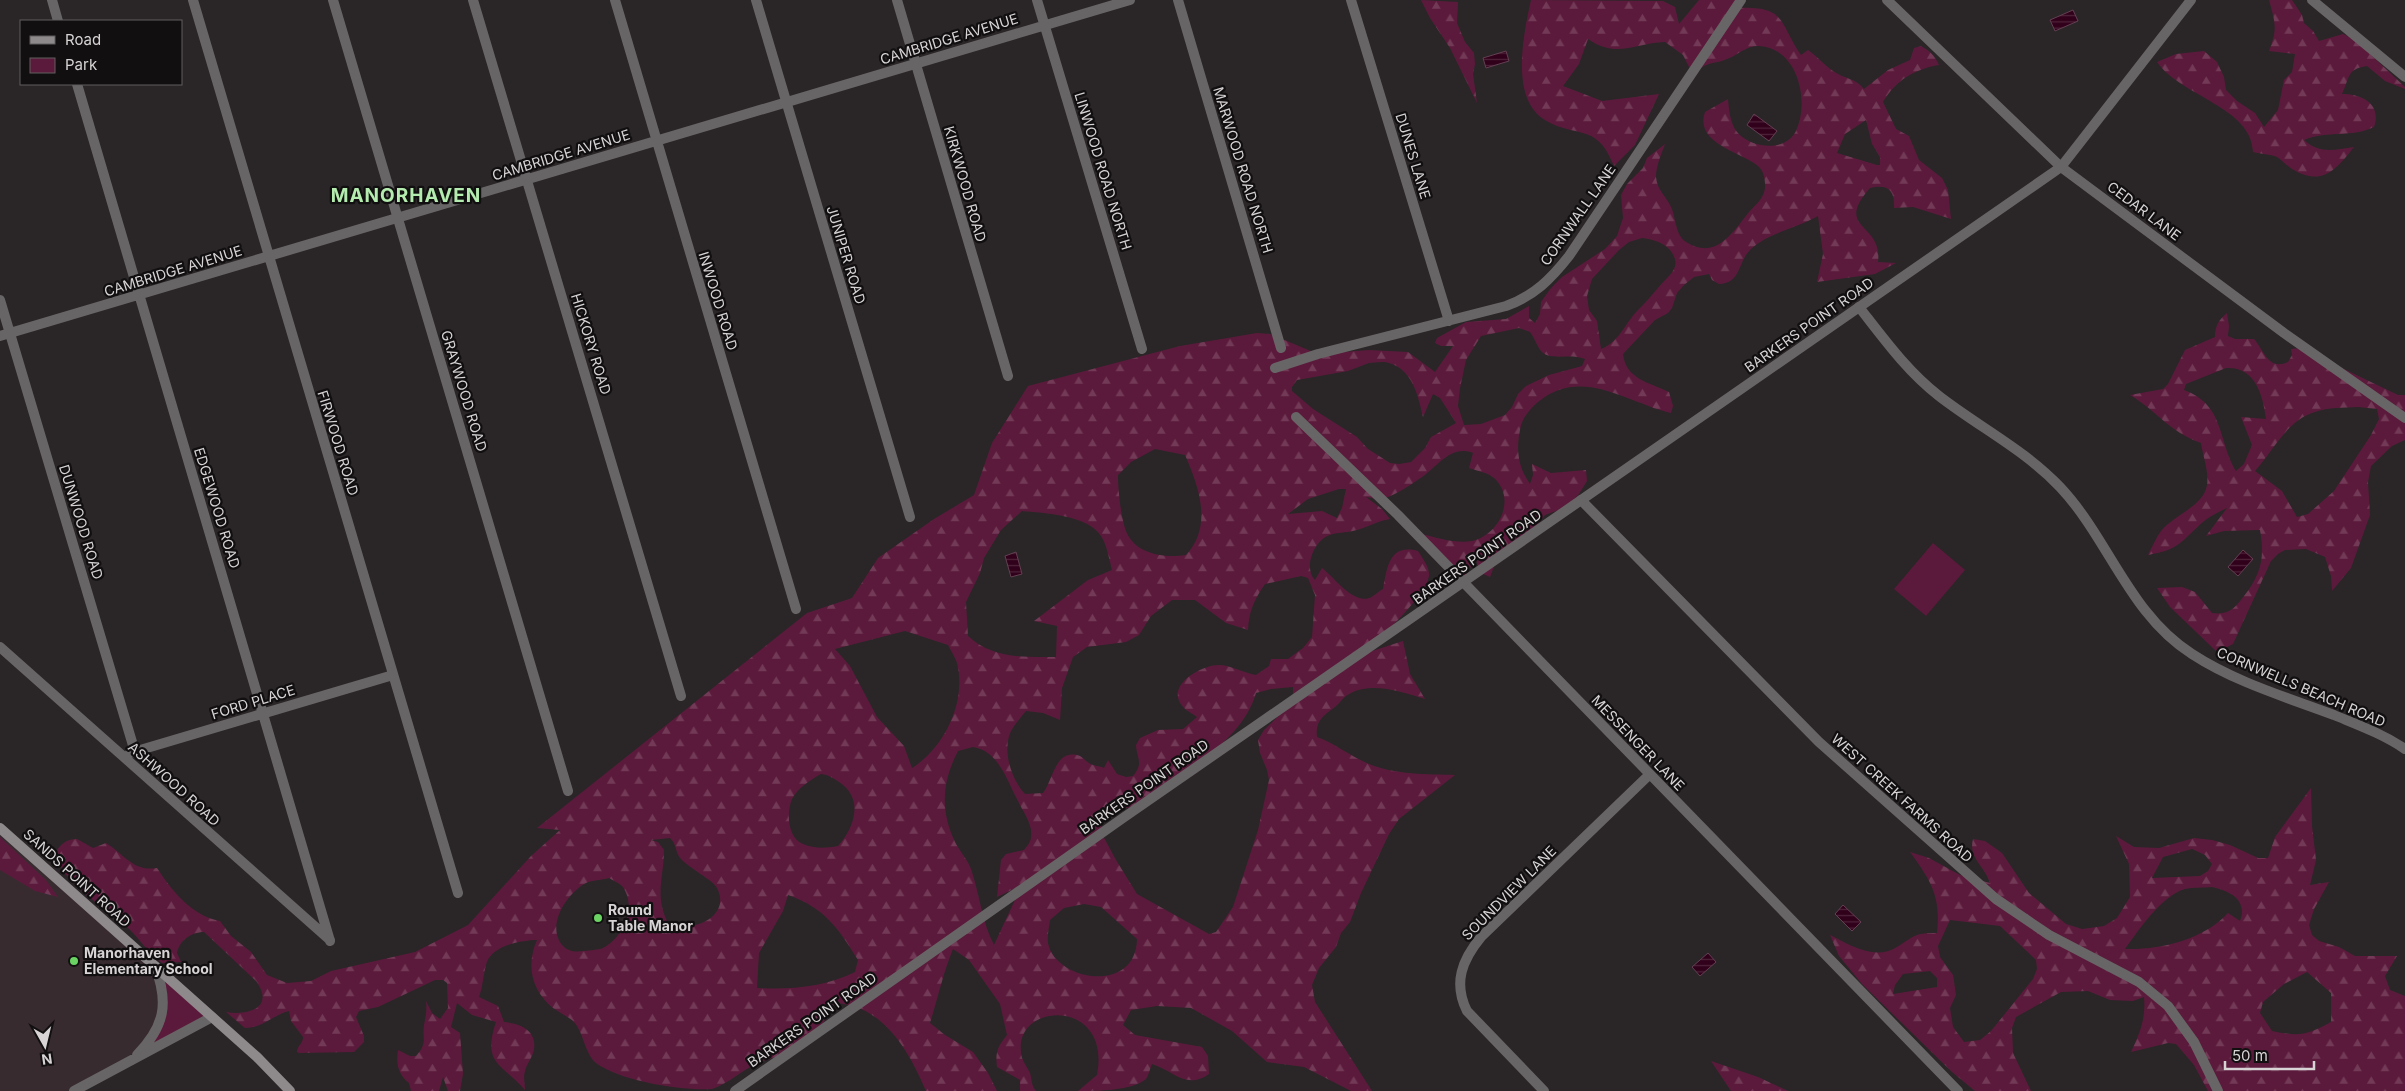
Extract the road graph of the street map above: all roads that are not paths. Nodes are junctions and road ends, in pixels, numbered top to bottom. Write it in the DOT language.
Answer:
graph roads {
  1 [pos="52,0"];
  2 [pos="192,0"];
  3 [pos="333,0"];
  4 [pos="473,0"];
  5 [pos="615,0"];
  6 [pos="756,0"];
  7 [pos="897,0"];
  8 [pos="1037,0"];
  9 [pos="1130,0"];
  10 [pos="1178,0"];
  11 [pos="1351,0"];
  12 [pos="1741,0"];
  13 [pos="1887,0"];
  14 [pos="2191,0"];
  15 [pos="2312,0"];
  16 [pos="58,20"];
  17 [pos="1045,25"];
  18 [pos="916,64"];
  19 [pos="2405,77"];
  20 [pos="77,85"];
  21 [pos="787,102"];
  22 [pos="657,141"];
  23 [pos="2061,167"];
  24 [pos="528,180"];
  25 [pos="398,218"];
  26 [pos="269,257"];
  27 [pos="139,295"];
  28 [pos="0,300"];
  29 [pos="1859,307"];
  30 [pos="1449,321"];
  31 [pos="5,335"];
  32 [pos="1281,348"];
  33 [pos="1142,349"];
  34 [pos="1275,368"];
  35 [pos="1008,376"];
  36 [pos="1296,417"];
  37 [pos="2405,418"];
  38 [pos="1582,500"];
  39 [pos="910,518"];
  40 [pos="1464,583"];
  41 [pos="796,609"];
  42 [pos="0,647"];
  43 [pos="393,675"];
  44 [pos="680,696"];
  45 [pos="264,713"];
  46 [pos="2405,749"];
  47 [pos="135,752"];
  48 [pos="122,756"];
  49 [pos="1649,775"];
  50 [pos="568,791"];
  51 [pos="0,828"];
  52 [pos="458,893"];
  53 [pos="330,941"];
  54 [pos="154,966"];
  55 [pos="212,1017"];
  56 [pos="131,1061"];
  57 [pos="74,1091"];
  58 [pos="290,1091"];
  59 [pos="735,1091"];
  60 [pos="1544,1091"];
  61 [pos="1958,1091"];
  62 [pos="2218,1091"];
  1 -- 16 [label="street"];
  2 -- 26 [label="street, FIRWOOD ROAD"];
  3 -- 25 [label="street, GRAYWOOD ROAD"];
  4 -- 24 [label="street, HICKORY ROAD"];
  5 -- 22 [label="street, INWOOD ROAD"];
  6 -- 21 [label="street, JUNIPER ROAD"];
  7 -- 18 [label="street, KIRKWOOD ROAD"];
  8 -- 17 [label="street, LINWOOD ROAD NORTH"];
  9 -- 17 [label="street, CAMBRIDGE AVENUE"];
  10 -- 32 [label="street, MARWOOD ROAD NORTH"];
  11 -- 30 [label="street, DUNES LANE"];
  12 -- 30 [label="street, CORNWALL LANE"];
  13 -- 23 [label="street, CEDAR LANE"];
  14 -- 23 [label="street, BARKERS POINT ROAD"];
  15 -- 19 [label="street"];
  17 -- 18 [label="street, CAMBRIDGE AVENUE"];
  17 -- 33 [label="street, LINWOOD ROAD NORTH"];
  18 -- 21 [label="street, CAMBRIDGE AVENUE"];
  18 -- 35 [label="street, KIRKWOOD ROAD"];
  20 -- 27 [label="street, EDGEWOOD ROAD"];
  21 -- 22 [label="street, CAMBRIDGE AVENUE"];
  21 -- 39 [label="street, JUNIPER ROAD"];
  22 -- 24 [label="street, CAMBRIDGE AVENUE"];
  22 -- 41 [label="street, INWOOD ROAD"];
  23 -- 29 [label="street, BARKERS POINT ROAD"];
  23 -- 37 [label="street, CEDAR LANE"];
  24 -- 25 [label="street, CAMBRIDGE AVENUE"];
  24 -- 44 [label="street, HICKORY ROAD"];
  25 -- 26 [label="street, CAMBRIDGE AVENUE"];
  25 -- 50 [label="street, GRAYWOOD ROAD"];
  26 -- 27 [label="street, CAMBRIDGE AVENUE"];
  26 -- 43 [label="street, FIRWOOD ROAD"];
  27 -- 31 [label="street, CAMBRIDGE AVENUE"];
  27 -- 45 [label="street, EDGEWOOD ROAD"];
  28 -- 31 [label="street, DUNWOOD ROAD"];
  29 -- 38 [label="street, BARKERS POINT ROAD"];
  29 -- 46 [label="street, CORNWELLS BEACH ROAD"];
  30 -- 34 [label="street, CORNWALL LANE"];
  31 -- 47 [label="street, DUNWOOD ROAD"];
  36 -- 40 [label="street, MESSENGER LANE"];
  38 -- 40 [label="street, BARKERS POINT ROAD"];
  38 -- 62 [label="street, WEST CREEK FARMS ROAD"];
  40 -- 49 [label="street, MESSENGER LANE"];
  40 -- 59 [label="street, BARKERS POINT ROAD"];
  42 -- 48 [label="street, ASHWOOD ROAD"];
  43 -- 45 [label="street, FORD PLACE"];
  43 -- 52 [label="street, FIRWOOD ROAD"];
  45 -- 47 [label="street, FORD PLACE"];
  45 -- 53 [label="street, EDGEWOOD ROAD"];
  47 -- 48 [label="street, FORD PLACE"];
  48 -- 53 [label="street, ASHWOOD ROAD"];
  49 -- 60 [label="street, SOUNDVIEW LANE"];
  49 -- 61 [label="street, MESSENGER LANE"];
  51 -- 54 [label="main road, SANDS POINT ROAD"];
  54 -- 55 [label="main road, SANDS POINT ROAD"];
  54 -- 56 [label="street"];
  55 -- 56 [label="street"];
  55 -- 58 [label="main road, SANDS POINT ROAD"];
  56 -- 57 [label="street"];
}
